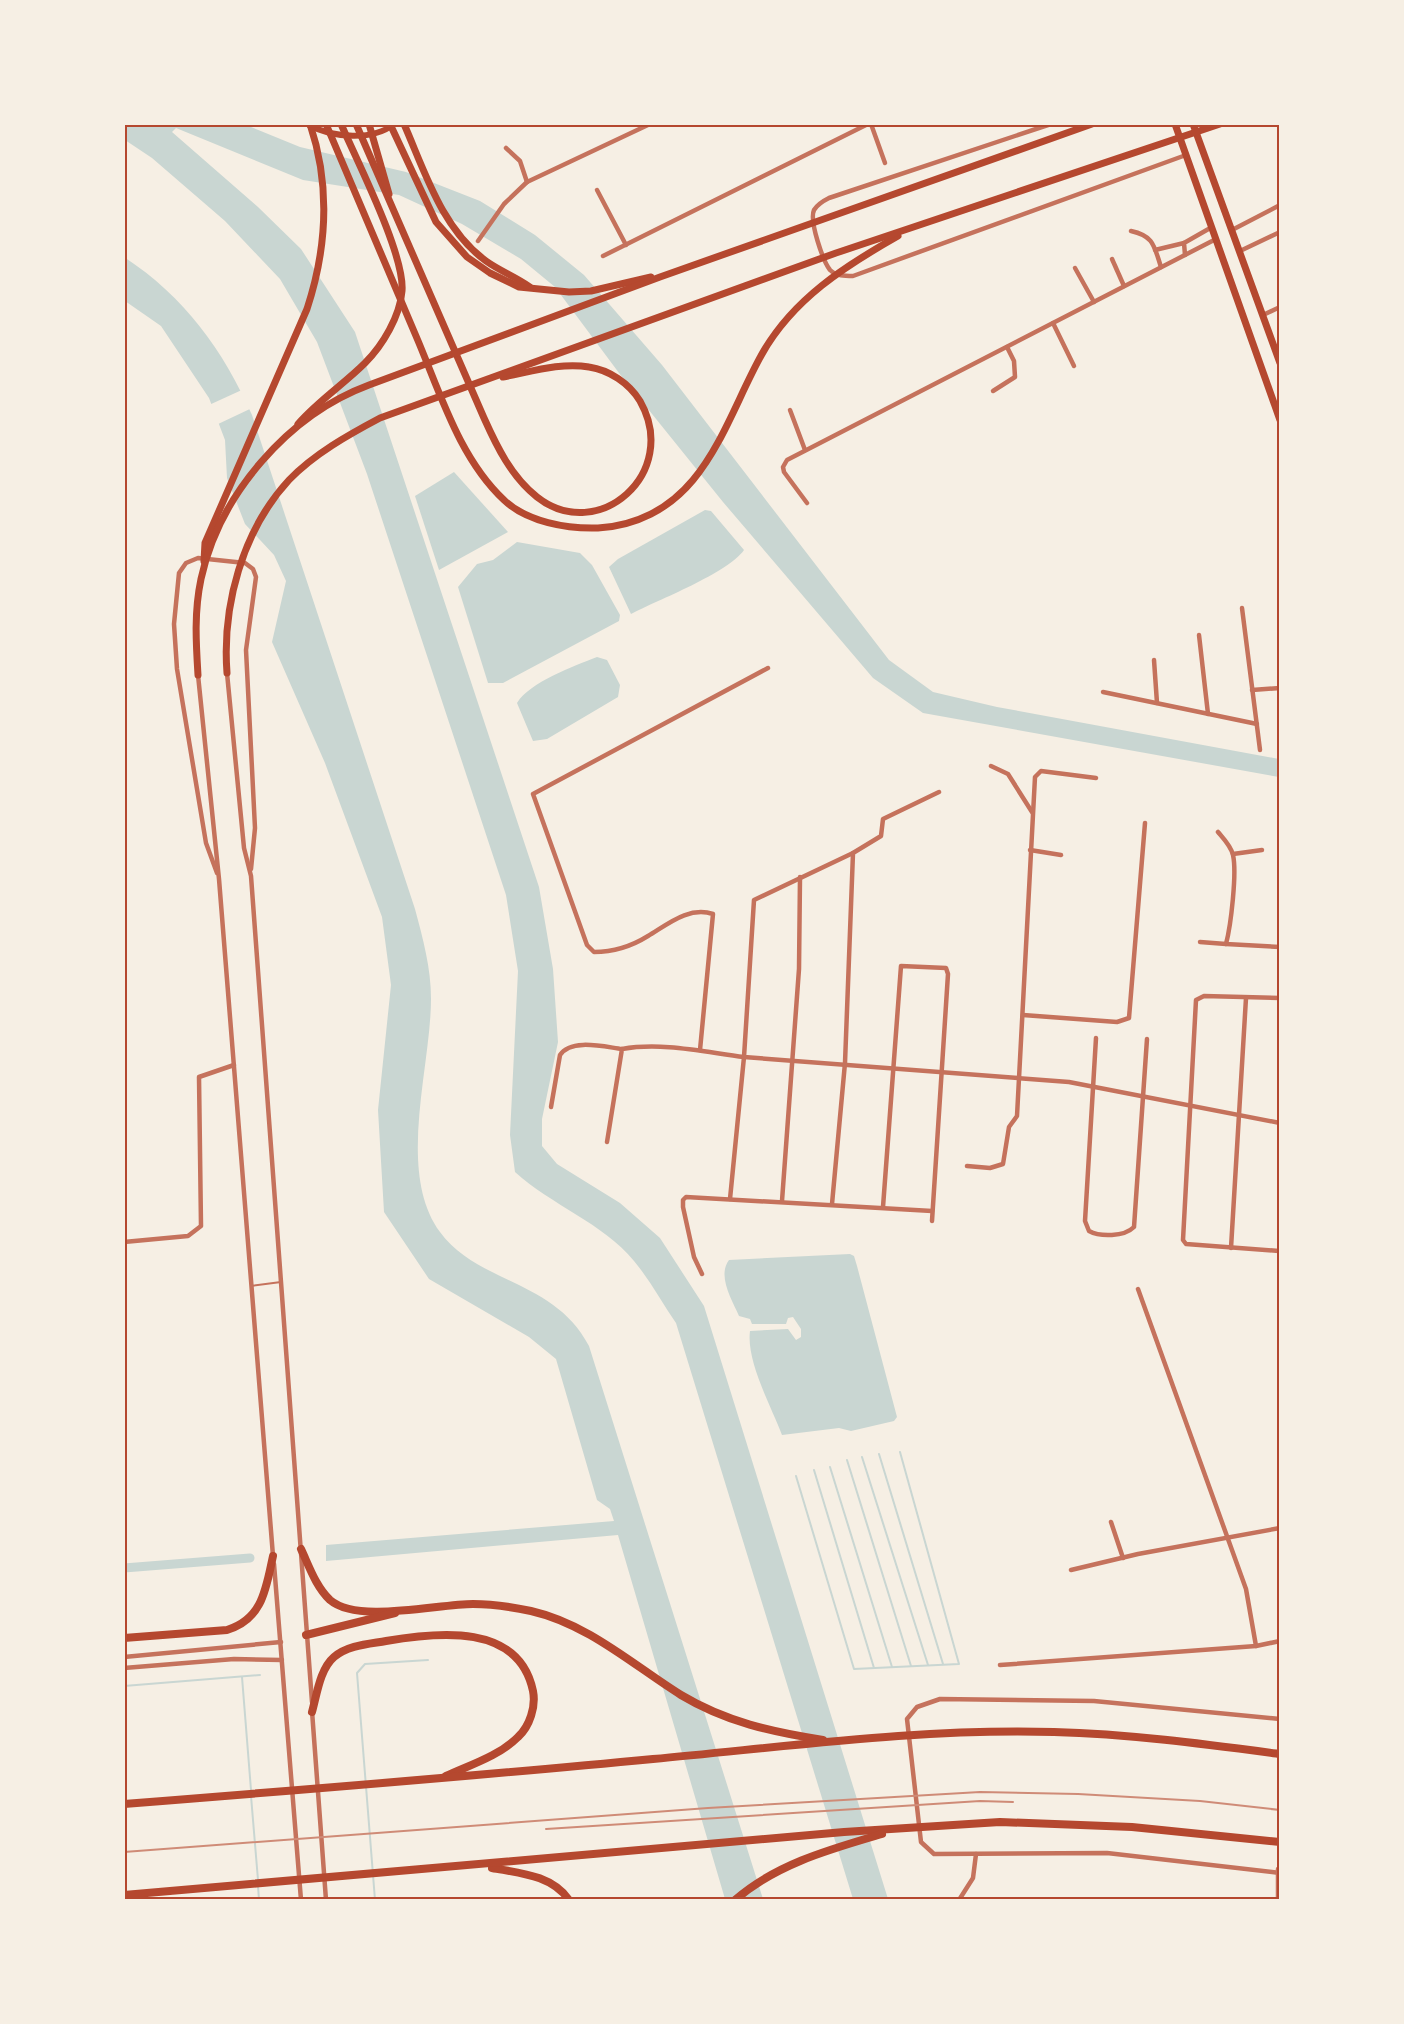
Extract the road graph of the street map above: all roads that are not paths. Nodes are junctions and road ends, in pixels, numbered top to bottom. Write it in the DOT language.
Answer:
graph roads {
  1 [pos="309,124"];
  2 [pos="326,124"];
  3 [pos="341,124"];
  4 [pos="356,124"];
  5 [pos="369,124"];
  6 [pos="392,124"];
  7 [pos="404,124"];
  8 [pos="650,124"];
  9 [pos="870,124"];
  10 [pos="1051,124"];
  11 [pos="1092,124"];
  12 [pos="1175,124"];
  13 [pos="1193,124"];
  14 [pos="1220,124"];
  15 [pos="506,148"];
  16 [pos="1186,155"];
  17 [pos="885,163"];
  18 [pos="527,182"];
  19 [pos="597,190"];
  20 [pos="1280,205"];
  21 [pos="392,208"];
  22 [pos="1212,227"];
  23 [pos="913,228"];
  24 [pos="1232,230"];
  25 [pos="1131,231"];
  26 [pos="1280,232"];
  27 [pos="1216,239"];
  28 [pos="477,241"];
  29 [pos="1184,243"];
  30 [pos="626,245"];
  31 [pos="1155,250"];
  32 [pos="1240,251"];
  33 [pos="1185,255"];
  34 [pos="603,256"];
  35 [pos="1112,260"];
  36 [pos="1161,267"];
  37 [pos="1075,268"];
  38 [pos="660,277"];
  39 [pos="530,286"];
  40 [pos="1124,286"];
  41 [pos="1094,302"];
  42 [pos="1280,308"];
  43 [pos="1263,315"];
  44 [pos="1053,323"];
  45 [pos="1276,344"];
  46 [pos="1007,347"];
  47 [pos="1280,363"];
  48 [pos="1074,366"];
  49 [pos="483,381"];
  50 [pos="993,391"];
  51 [pos="1276,402"];
  52 [pos="790,410"];
  53 [pos="1280,420"];
  54 [pos="288,435"];
  55 [pos="806,450"];
  56 [pos="807,503"];
  57 [pos="203,569"];
  58 [pos="1242,608"];
  59 [pos="1199,635"];
  60 [pos="1154,660"];
  61 [pos="768,668"];
  62 [pos="227,673"];
  63 [pos="198,675"];
  64 [pos="1280,688"];
  65 [pos="1252,690"];
  66 [pos="1103,692"];
  67 [pos="1156,703"];
  68 [pos="1208,714"];
  69 [pos="1257,724"];
  70 [pos="1260,750"];
  71 [pos="991,766"];
  72 [pos="1096,778"];
  73 [pos="939,792"];
  74 [pos="1033,813"];
  75 [pos="1145,823"];
  76 [pos="1218,832"];
  77 [pos="1030,850"];
  78 [pos="1262,850"];
  79 [pos="853,853"];
  80 [pos="1233,854"];
  81 [pos="1060,855"];
  82 [pos="250,876"];
  83 [pos="800,877"];
  84 [pos="219,879"];
  85 [pos="1200,942"];
  86 [pos="1226,944"];
  87 [pos="1280,947"];
  88 [pos="1246,998"];
  89 [pos="1280,998"];
  90 [pos="1023,1015"];
  91 [pos="1096,1038"];
  92 [pos="1147,1039"];
  93 [pos="622,1049"];
  94 [pos="700,1050"];
  95 [pos="744,1057"];
  96 [pos="794,1060"];
  97 [pos="845,1063"];
  98 [pos="234,1065"];
  99 [pos="892,1066"];
  100 [pos="942,1071"];
  101 [pos="1018,1078"];
  102 [pos="1093,1087"];
  103 [pos="1141,1097"];
  104 [pos="1191,1106"];
  105 [pos="550,1107"];
  106 [pos="1239,1115"];
  107 [pos="1280,1123"];
  108 [pos="607,1142"];
  109 [pos="967,1166"];
  110 [pos="730,1199"];
  111 [pos="783,1201"];
  112 [pos="832,1204"];
  113 [pos="883,1207"];
  114 [pos="932,1211"];
  115 [pos="932,1221"];
  116 [pos="124,1242"];
  117 [pos="1280,1245"];
  118 [pos="1231,1248"];
  119 [pos="702,1274"];
  120 [pos="282,1282"];
  121 [pos="251,1286"];
  122 [pos="1138,1290"];
  123 [pos="1111,1522"];
  124 [pos="1280,1528"];
  125 [pos="1228,1538"];
  126 [pos="301,1549"];
  127 [pos="273,1556"];
  128 [pos="1123,1558"];
  129 [pos="1071,1570"];
  130 [pos="411,1609"];
  131 [pos="306,1635"];
  132 [pos="124,1638"];
  133 [pos="1280,1641"];
  134 [pos="280,1642"];
  135 [pos="1256,1646"];
  136 [pos="124,1657"];
  137 [pos="282,1660"];
  138 [pos="1000,1665"];
  139 [pos="124,1668"];
  140 [pos="312,1712"];
  141 [pos="1280,1719"];
  142 [pos="838,1742"];
  143 [pos="1280,1754"];
  144 [pos="442,1778"];
  145 [pos="124,1804"];
  146 [pos="895,1830"];
  147 [pos="1280,1842"];
  148 [pos="976,1854"];
  149 [pos="482,1866"];
  150 [pos="1278,1872"];
  151 [pos="124,1895"];
  152 [pos="301,1899"];
  153 [pos="326,1899"];
  154 [pos="569,1899"];
  155 [pos="735,1899"];
  156 [pos="959,1899"];
  157 [pos="1278,1899"];
  1 -- 6 [label="main road"];
  1 -- 57 [label="main road"];
  2 -- 23 [label="main road"];
  3 -- 54 [label="main road"];
  4 -- 21 [label="main road"];
  5 -- 21 [label="main road"];
  6 -- 39 [label="main road"];
  7 -- 39 [label="main road"];
  8 -- 18 [label="street"];
  9 -- 17 [label="street"];
  9 -- 30 [label="street"];
  10 -- 16 [label="street"];
  11 -- 38 [label="main road"];
  12 -- 16 [label="main road"];
  13 -- 24 [label="main road"];
  14 -- 23 [label="main road"];
  15 -- 18 [label="street"];
  16 -- 22 [label="main road"];
  18 -- 28 [label="street"];
  19 -- 30 [label="street"];
  20 -- 24 [label="street"];
  21 -- 49 [label="main road"];
  22 -- 27 [label="main road"];
  22 -- 29 [label="street"];
  23 -- 49 [label="main road"];
  24 -- 32 [label="main road"];
  25 -- 31 [label="street"];
  26 -- 32 [label="street"];
  27 -- 33 [label="street"];
  27 -- 51 [label="main road"];
  29 -- 31 [label="street"];
  29 -- 33 [label="street"];
  30 -- 34 [label="street"];
  31 -- 36 [label="street"];
  32 -- 43 [label="main road"];
  33 -- 36 [label="street"];
  35 -- 40 [label="street"];
  36 -- 40 [label="street"];
  37 -- 41 [label="street"];
  38 -- 39 [label="main road"];
  38 -- 54 [label="main road"];
  40 -- 41 [label="street"];
  41 -- 44 [label="street"];
  42 -- 43 [label="street"];
  43 -- 45 [label="main road"];
  44 -- 46 [label="street"];
  44 -- 48 [label="street"];
  45 -- 47 [label="main road"];
  46 -- 50 [label="street"];
  46 -- 55 [label="street"];
  49 -- 62 [label="main road"];
  51 -- 53 [label="main road"];
  52 -- 55 [label="street"];
  54 -- 57 [label="main road"];
  55 -- 56 [label="street"];
  57 -- 63 [label="main road"];
  58 -- 65 [label="street"];
  59 -- 68 [label="street"];
  60 -- 67 [label="street"];
  61 -- 94 [label="street"];
  62 -- 82 [label="street"];
  63 -- 84 [label="street"];
  64 -- 65 [label="street"];
  65 -- 69 [label="street"];
  66 -- 67 [label="street"];
  67 -- 68 [label="street"];
  68 -- 69 [label="street"];
  69 -- 70 [label="street"];
  71 -- 74 [label="street"];
  72 -- 74 [label="street"];
  73 -- 79 [label="street"];
  74 -- 77 [label="street"];
  75 -- 90 [label="street"];
  76 -- 80 [label="street"];
  77 -- 81 [label="street"];
  77 -- 90 [label="street"];
  78 -- 80 [label="street"];
  79 -- 83 [label="street"];
  79 -- 97 [label="street"];
  80 -- 86 [label="street"];
  82 -- 84 [label="street"];
  82 -- 120 [label="street"];
  83 -- 95 [label="street"];
  83 -- 96 [label="street"];
  84 -- 98 [label="street"];
  85 -- 86 [label="street"];
  86 -- 87 [label="street"];
  88 -- 89 [label="street"];
  88 -- 104 [label="street"];
  88 -- 106 [label="street"];
  90 -- 101 [label="street"];
  91 -- 102 [label="street"];
  92 -- 103 [label="street"];
  93 -- 94 [label="street"];
  93 -- 105 [label="street"];
  93 -- 108 [label="street"];
  94 -- 95 [label="street"];
  95 -- 96 [label="street"];
  95 -- 110 [label="street"];
  96 -- 97 [label="street"];
  96 -- 111 [label="street"];
  97 -- 99 [label="street"];
  97 -- 112 [label="street"];
  98 -- 116 [label="street"];
  98 -- 121 [label="street"];
  99 -- 100 [label="street"];
  99 -- 100 [label="street"];
  99 -- 113 [label="street"];
  100 -- 101 [label="street"];
  100 -- 114 [label="street"];
  101 -- 102 [label="street"];
  101 -- 109 [label="street"];
  102 -- 103 [label="street"];
  102 -- 103 [label="street"];
  103 -- 104 [label="street"];
  104 -- 106 [label="street"];
  104 -- 118 [label="street"];
  106 -- 107 [label="street"];
  106 -- 118 [label="street"];
  110 -- 111 [label="street"];
  110 -- 119 [label="street"];
  111 -- 112 [label="street"];
  112 -- 113 [label="street"];
  113 -- 114 [label="street"];
  114 -- 115 [label="street"];
  117 -- 118 [label="street"];
  120 -- 121 [label="lane"];
  120 -- 126 [label="street"];
  121 -- 127 [label="street"];
  122 -- 125 [label="street"];
  123 -- 128 [label="street"];
  124 -- 125 [label="street"];
  125 -- 128 [label="street"];
  125 -- 135 [label="street"];
  126 -- 130 [label="highway"];
  126 -- 131 [label="street"];
  127 -- 132 [label="highway"];
  127 -- 134 [label="street"];
  128 -- 129 [label="street"];
  130 -- 131 [label="highway"];
  130 -- 142 [label="highway"];
  131 -- 140 [label="street"];
  133 -- 135 [label="street"];
  134 -- 136 [label="street"];
  134 -- 137 [label="street"];
  135 -- 138 [label="street"];
  137 -- 139 [label="street"];
  137 -- 152 [label="street"];
  140 -- 144 [label="highway"];
  140 -- 153 [label="street"];
  141 -- 148 [label="street"];
  142 -- 143 [label="highway"];
  142 -- 144 [label="highway"];
  144 -- 145 [label="highway"];
  146 -- 147 [label="highway"];
  146 -- 149 [label="highway"];
  146 -- 155 [label="highway"];
  148 -- 150 [label="street"];
  148 -- 156 [label="street"];
  149 -- 151 [label="highway"];
  149 -- 154 [label="highway"];
  150 -- 157 [label="street"];
}
